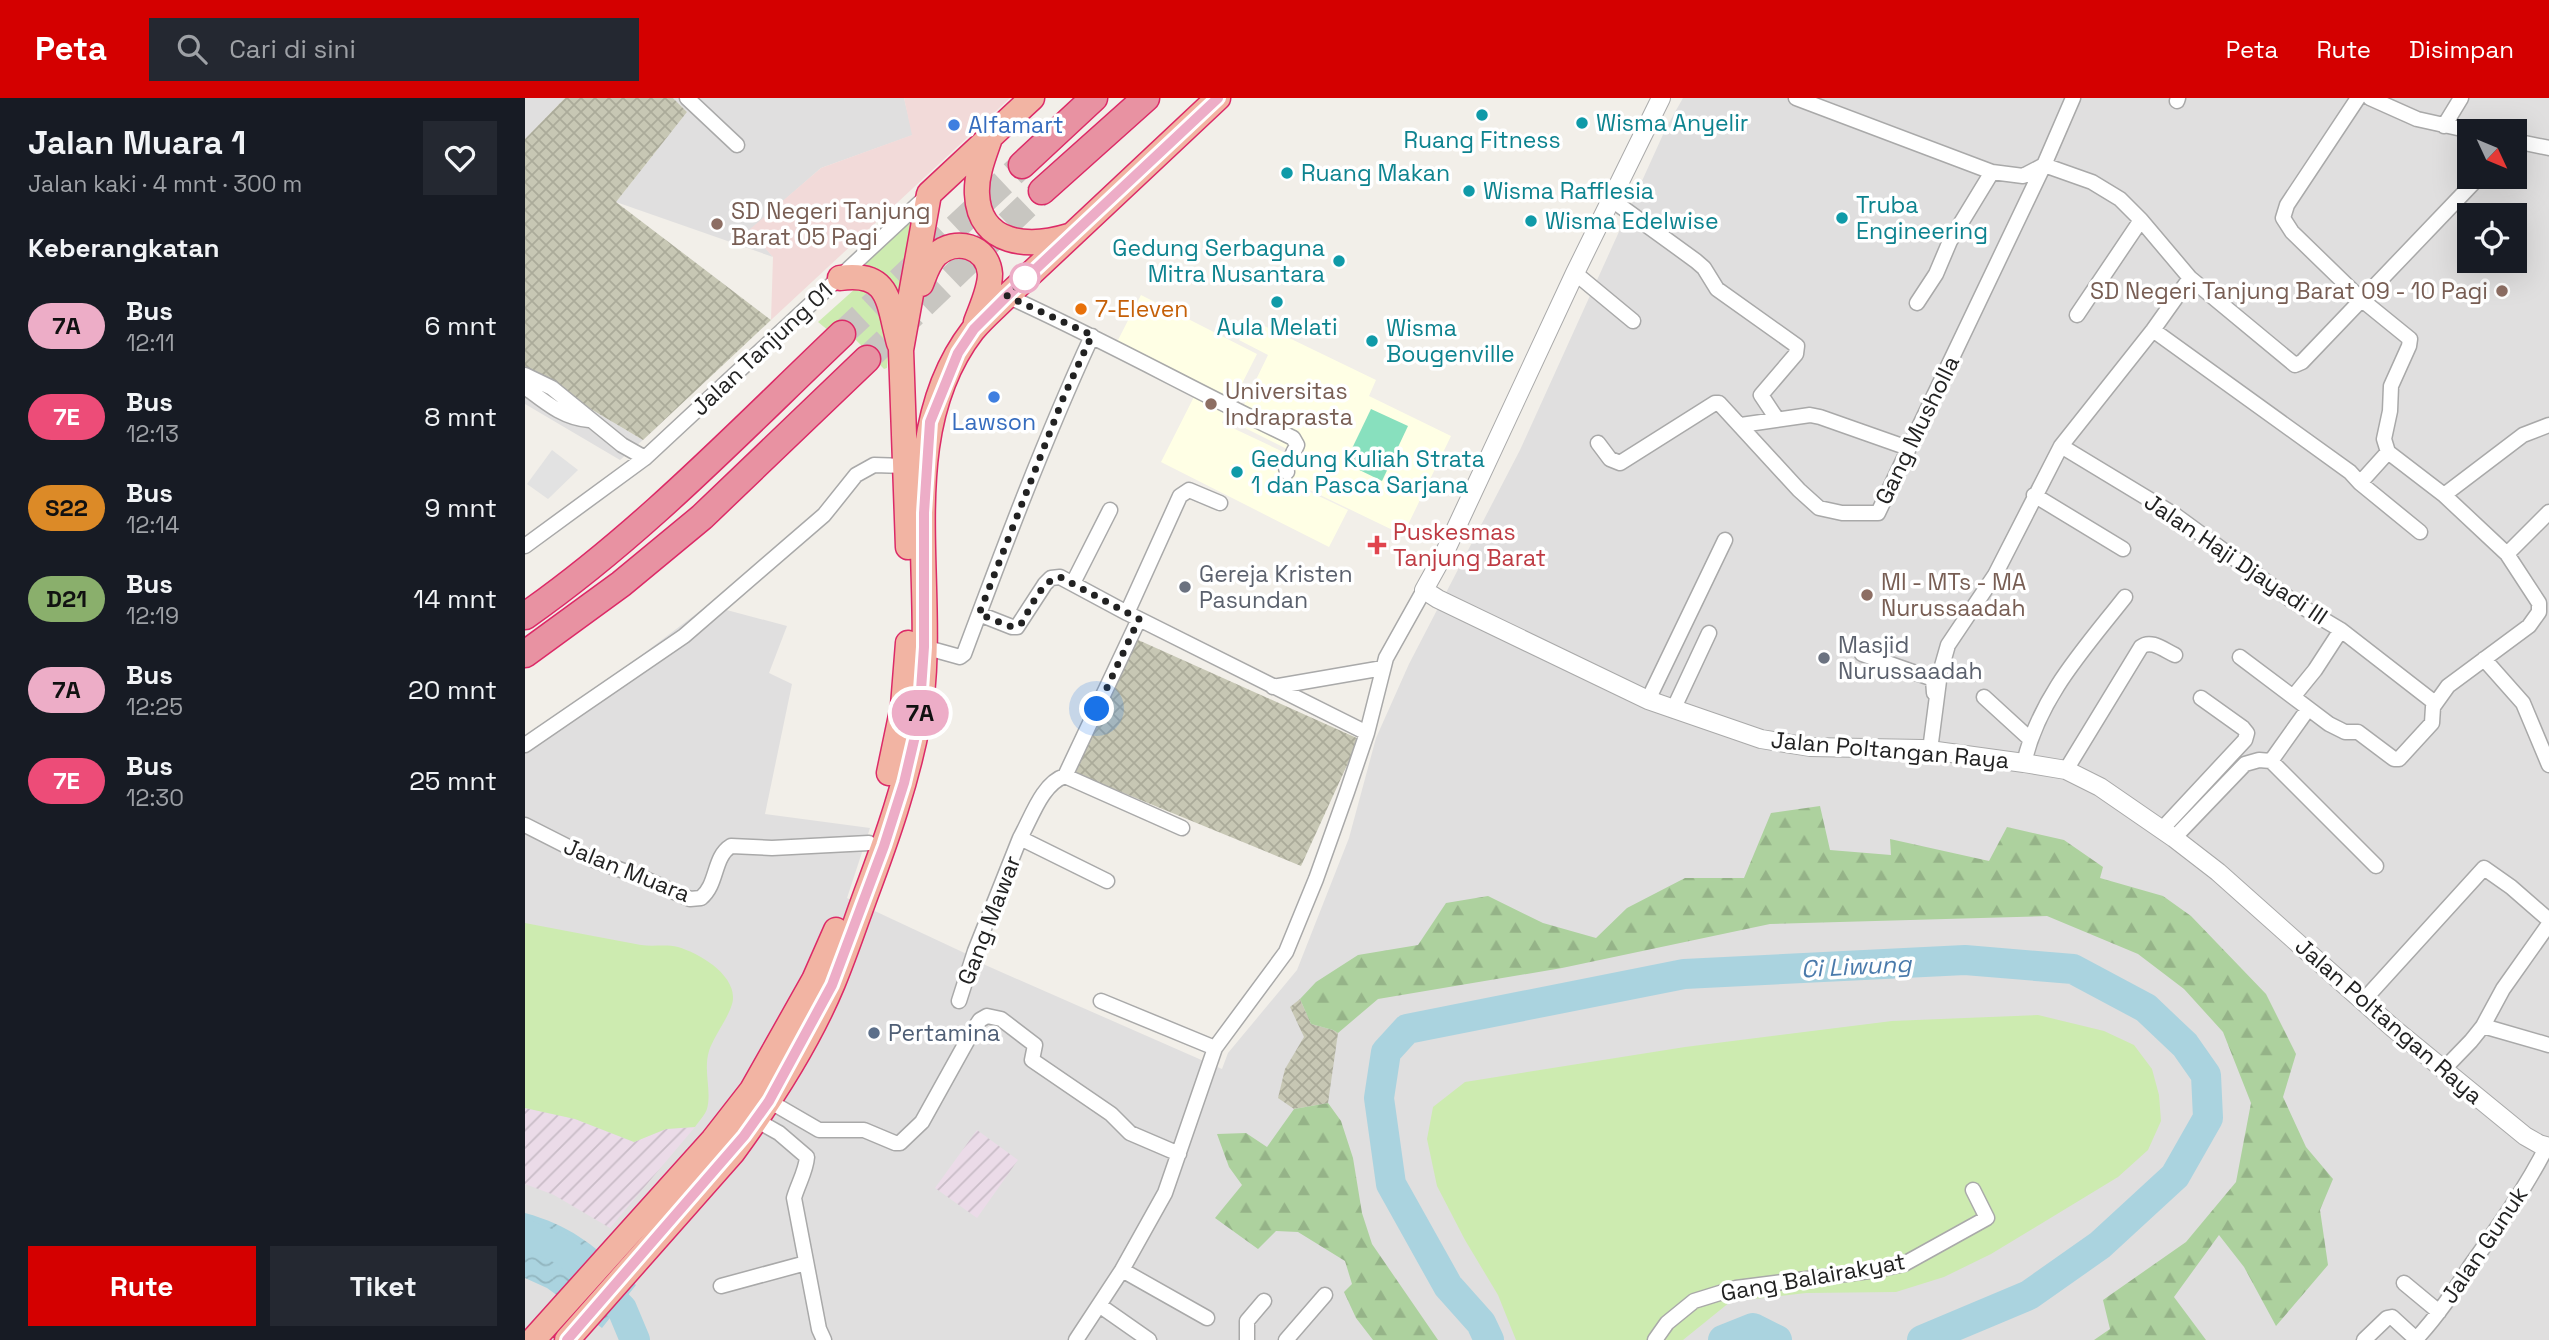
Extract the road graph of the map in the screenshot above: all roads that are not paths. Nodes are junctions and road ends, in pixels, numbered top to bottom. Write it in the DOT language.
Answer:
graph roads {
  1 [pos="687,98"];
  2 [pos="1031,98"];
  3 [pos="1094,98"];
  4 [pos="1146,98"];
  5 [pos="1218,98"];
  6 [pos="1661,98"];
  7 [pos="1796,98"];
  8 [pos="2073,98"];
  9 [pos="2358,98"];
  10 [pos="2370,98"];
  11 [pos="2461,98"];
  12 [pos="2444,126"];
  13 [pos="2457,128"];
  14 [pos="990,137"];
  15 [pos="2527,143"];
  16 [pos="737,145"];
  17 [pos="2549,148"];
  18 [pos="1022,165"];
  19 [pos="2044,165"];
  20 [pos="1992,173"];
  21 [pos="2468,189"];
  22 [pos="1042,191"];
  23 [pos="929,194"];
  24 [pos="1612,200"];
  25 [pos="2141,219"];
  26 [pos="1069,236"];
  27 [pos="1574,272"];
  28 [pos="840,278"];
  29 [pos="2190,278"];
  30 [pos="1007,296"];
  31 [pos="2362,300"];
  32 [pos="1917,303"];
  33 [pos="2077,315"];
  34 [pos="1633,321"];
  35 [pos="974,329"];
  36 [pos="2153,330"];
  37 [pos="842,334"];
  38 [pos="1092,335"];
  39 [pos="901,346"];
  40 [pos="867,359"];
  41 [pos="525,375"];
  42 [pos="525,387"];
  43 [pos="1777,419"];
  44 [pos="589,420"];
  45 [pos="903,421"];
  46 [pos="930,422"];
  47 [pos="1741,425"];
  48 [pos="2549,425"];
  49 [pos="1598,443"];
  50 [pos="2061,446"];
  51 [pos="1907,448"];
  52 [pos="2388,452"];
  53 [pos="645,458"];
  54 [pos="905,466"];
  55 [pos="1287,472"];
  56 [pos="2360,483"];
  57 [pos="2034,495"];
  58 [pos="2444,495"];
  59 [pos="1220,503"];
  60 [pos="1110,510"];
  61 [pos="2549,512"];
  62 [pos="2420,532"];
  63 [pos="1725,540"];
  64 [pos="525,547"];
  65 [pos="2123,550"];
  66 [pos="2507,554"];
  67 [pos="1073,583"];
  68 [pos="1424,590"];
  69 [pos="2125,597"];
  70 [pos="979,614"];
  71 [pos="525,615"];
  72 [pos="1133,616"];
  73 [pos="2341,630"];
  74 [pos="1709,632"];
  75 [pos="924,647"];
  76 [pos="525,654"];
  77 [pos="1862,654"];
  78 [pos="2175,655"];
  79 [pos="2240,657"];
  80 [pos="2484,659"];
  81 [pos="1383,668"];
  82 [pos="1273,687"];
  83 [pos="1984,697"];
  84 [pos="2293,697"];
  85 [pos="2201,698"];
  86 [pos="1648,700"];
  87 [pos="2435,703"];
  88 [pos="2308,709"];
  89 [pos="1673,710"];
  90 [pos="1367,733"];
  91 [pos="2030,739"];
  92 [pos="525,745"];
  93 [pos="1926,750"];
  94 [pos="2271,761"];
  95 [pos="2024,762"];
  96 [pos="2549,765"];
  97 [pos="2066,770"];
  98 [pos="1065,776"];
  99 [pos="525,825"];
  100 [pos="1182,828"];
  101 [pos="2168,833"];
  102 [pos="1020,838"];
  103 [pos="869,843"];
  104 [pos="2376,866"];
  105 [pos="1107,881"];
  106 [pos="2549,922"];
  107 [pos="1101,1000"];
  108 [pos="959,1001"];
  109 [pos="2364,1001"];
  110 [pos="2483,1026"];
  111 [pos="2549,1045"];
  112 [pos="1215,1048"];
  113 [pos="2443,1070"];
  114 [pos="763,1111"];
  115 [pos="2548,1147"];
  116 [pos="1179,1154"];
  117 [pos="1973,1189"];
  118 [pos="661,1215"];
  119 [pos="806,1263"];
  120 [pos="1122,1270"];
  121 [pos="2404,1283"];
  122 [pos="720,1286"];
  123 [pos="1325,1295"];
  124 [pos="1264,1301"];
  125 [pos="1099,1305"];
  126 [pos="2439,1312"];
  127 [pos="1207,1318"];
  128 [pos="533,1340"];
  129 [pos="567,1340"];
  130 [pos="824,1340"];
  131 [pos="1076,1340"];
  132 [pos="1149,1340"];
  133 [pos="1247,1340"];
  134 [pos="1286,1340"];
  135 [pos="1655,1340"];
  136 [pos="2364,1340"];
  137 [pos="2417,1340"];
  1 -- 16 [label="street"];
  2 -- 14 [label="highway"];
  3 -- 18 [label="highway"];
  4 -- 22 [label="highway"];
  5 -- 26 [label="highway"];
  6 -- 24 [label="street"];
  7 -- 20 [label="street"];
  8 -- 19 [label="street, Gang Musholla"];
  9 -- 31 [label="street"];
  10 -- 12 [label="street"];
  11 -- 12 [label="street"];
  12 -- 13 [label="street"];
  14 -- 23 [label="highway"];
  14 -- 26 [label="highway"];
  15 -- 17 [label="street"];
  19 -- 20 [label="street"];
  19 -- 25 [label="street"];
  19 -- 51 [label="street, Gang Musholla"];
  20 -- 32 [label="street"];
  21 -- 31 [label="street"];
  23 -- 28 [label="street, Jalan Tanjung 01"];
  23 -- 39 [label="highway"];
  24 -- 27 [label="street"];
  24 -- 43 [label="street"];
  25 -- 29 [label="street"];
  25 -- 33 [label="street"];
  26 -- 30 [label="highway"];
  27 -- 34 [label="street"];
  27 -- 68 [label="street"];
  28 -- 39 [label="highway"];
  28 -- 53 [label="street, Jalan Tanjung 01"];
  29 -- 31 [label="street"];
  29 -- 36 [label="street"];
  30 -- 35 [label="highway"];
  30 -- 38 [label="street"];
  31 -- 52 [label="street"];
  35 -- 39 [label="highway"];
  35 -- 46 [label="highway"];
  36 -- 50 [label="street"];
  36 -- 56 [label="street"];
  37 -- 71 [label="highway"];
  38 -- 55 [label="street"];
  38 -- 70 [label="street"];
  39 -- 45 [label="highway"];
  40 -- 76 [label="highway"];
  41 -- 44 [label="street"];
  42 -- 44 [label="street"];
  43 -- 47 [label="street"];
  43 -- 51 [label="street"];
  44 -- 53 [label="street"];
  45 -- 46 [label="highway"];
  45 -- 54 [label="highway"];
  46 -- 75 [label="highway"];
  47 -- 49 [label="street, Gang Musholla"];
  47 -- 51 [label="street, Gang Musholla"];
  48 -- 58 [label="street"];
  50 -- 57 [label="street"];
  50 -- 73 [label="street, Jalan Haji Djayadi III"];
  52 -- 56 [label="street"];
  52 -- 58 [label="street"];
  53 -- 64 [label="street, Jalan Tanjung 01"];
  54 -- 92 [label="street"];
  54 -- 103 [label="highway"];
  56 -- 62 [label="street"];
  57 -- 65 [label="street"];
  57 -- 93 [label="street"];
  58 -- 66 [label="street"];
  59 -- 72 [label="street"];
  60 -- 67 [label="street"];
  61 -- 66 [label="street"];
  63 -- 86 [label="street"];
  66 -- 80 [label="street"];
  67 -- 70 [label="street"];
  67 -- 72 [label="street"];
  68 -- 81 [label="street"];
  68 -- 86 [label="street, Jalan Poltangan Raya"];
  69 -- 91 [label="street"];
  70 -- 75 [label="street"];
  72 -- 82 [label="street"];
  72 -- 98 [label="street"];
  73 -- 84 [label="street, Jalan Haji Djayadi III"];
  73 -- 87 [label="street"];
  74 -- 89 [label="street"];
  75 -- 114 [label="highway"];
  77 -- 93 [label="street"];
  78 -- 97 [label="street"];
  79 -- 84 [label="street"];
  80 -- 87 [label="street"];
  80 -- 96 [label="street"];
  81 -- 82 [label="street"];
  81 -- 90 [label="street"];
  82 -- 90 [label="street"];
  83 -- 91 [label="street"];
  84 -- 88 [label="street"];
  85 -- 101 [label="street"];
  86 -- 89 [label="street, Jalan Poltangan Raya"];
  87 -- 88 [label="street"];
  88 -- 94 [label="street"];
  89 -- 93 [label="street, Jalan Poltangan Raya"];
  90 -- 112 [label="street"];
  91 -- 95 [label="street"];
  93 -- 95 [label="street, Jalan Poltangan Raya"];
  94 -- 101 [label="street"];
  94 -- 104 [label="street"];
  95 -- 97 [label="street, Jalan Poltangan Raya"];
  97 -- 101 [label="street, Jalan Poltangan Raya"];
  98 -- 100 [label="street"];
  98 -- 102 [label="street, Gang Mawar"];
  99 -- 103 [label="street, Jalan Muara"];
  101 -- 109 [label="street, Jalan Poltangan Raya"];
  102 -- 105 [label="street, Gang Mawar"];
  102 -- 108 [label="street, Gang Mawar"];
  103 -- 118 [label="highway"];
  106 -- 109 [label="street"];
  106 -- 110 [label="street"];
  107 -- 112 [label="street"];
  109 -- 113 [label="street, Jalan Poltangan Raya"];
  110 -- 111 [label="street"];
  110 -- 113 [label="street"];
  112 -- 116 [label="street"];
  113 -- 115 [label="street, Jalan Poltangan Raya"];
  114 -- 116 [label="street"];
  114 -- 118 [label="highway"];
  114 -- 119 [label="street"];
  115 -- 126 [label="street, Jalan Gunuk"];
  116 -- 120 [label="street"];
  117 -- 135 [label="street, Gang Balairakyat"];
  118 -- 128 [label="highway"];
  118 -- 129 [label="highway"];
  119 -- 122 [label="street"];
  119 -- 130 [label="street"];
  120 -- 125 [label="street"];
  120 -- 127 [label="street"];
  121 -- 126 [label="street"];
  123 -- 134 [label="street"];
  124 -- 133 [label="street"];
  125 -- 131 [label="street"];
  125 -- 132 [label="street"];
  126 -- 137 [label="street, Jalan Gunuk"];
  136 -- 137 [label="street"];
}
